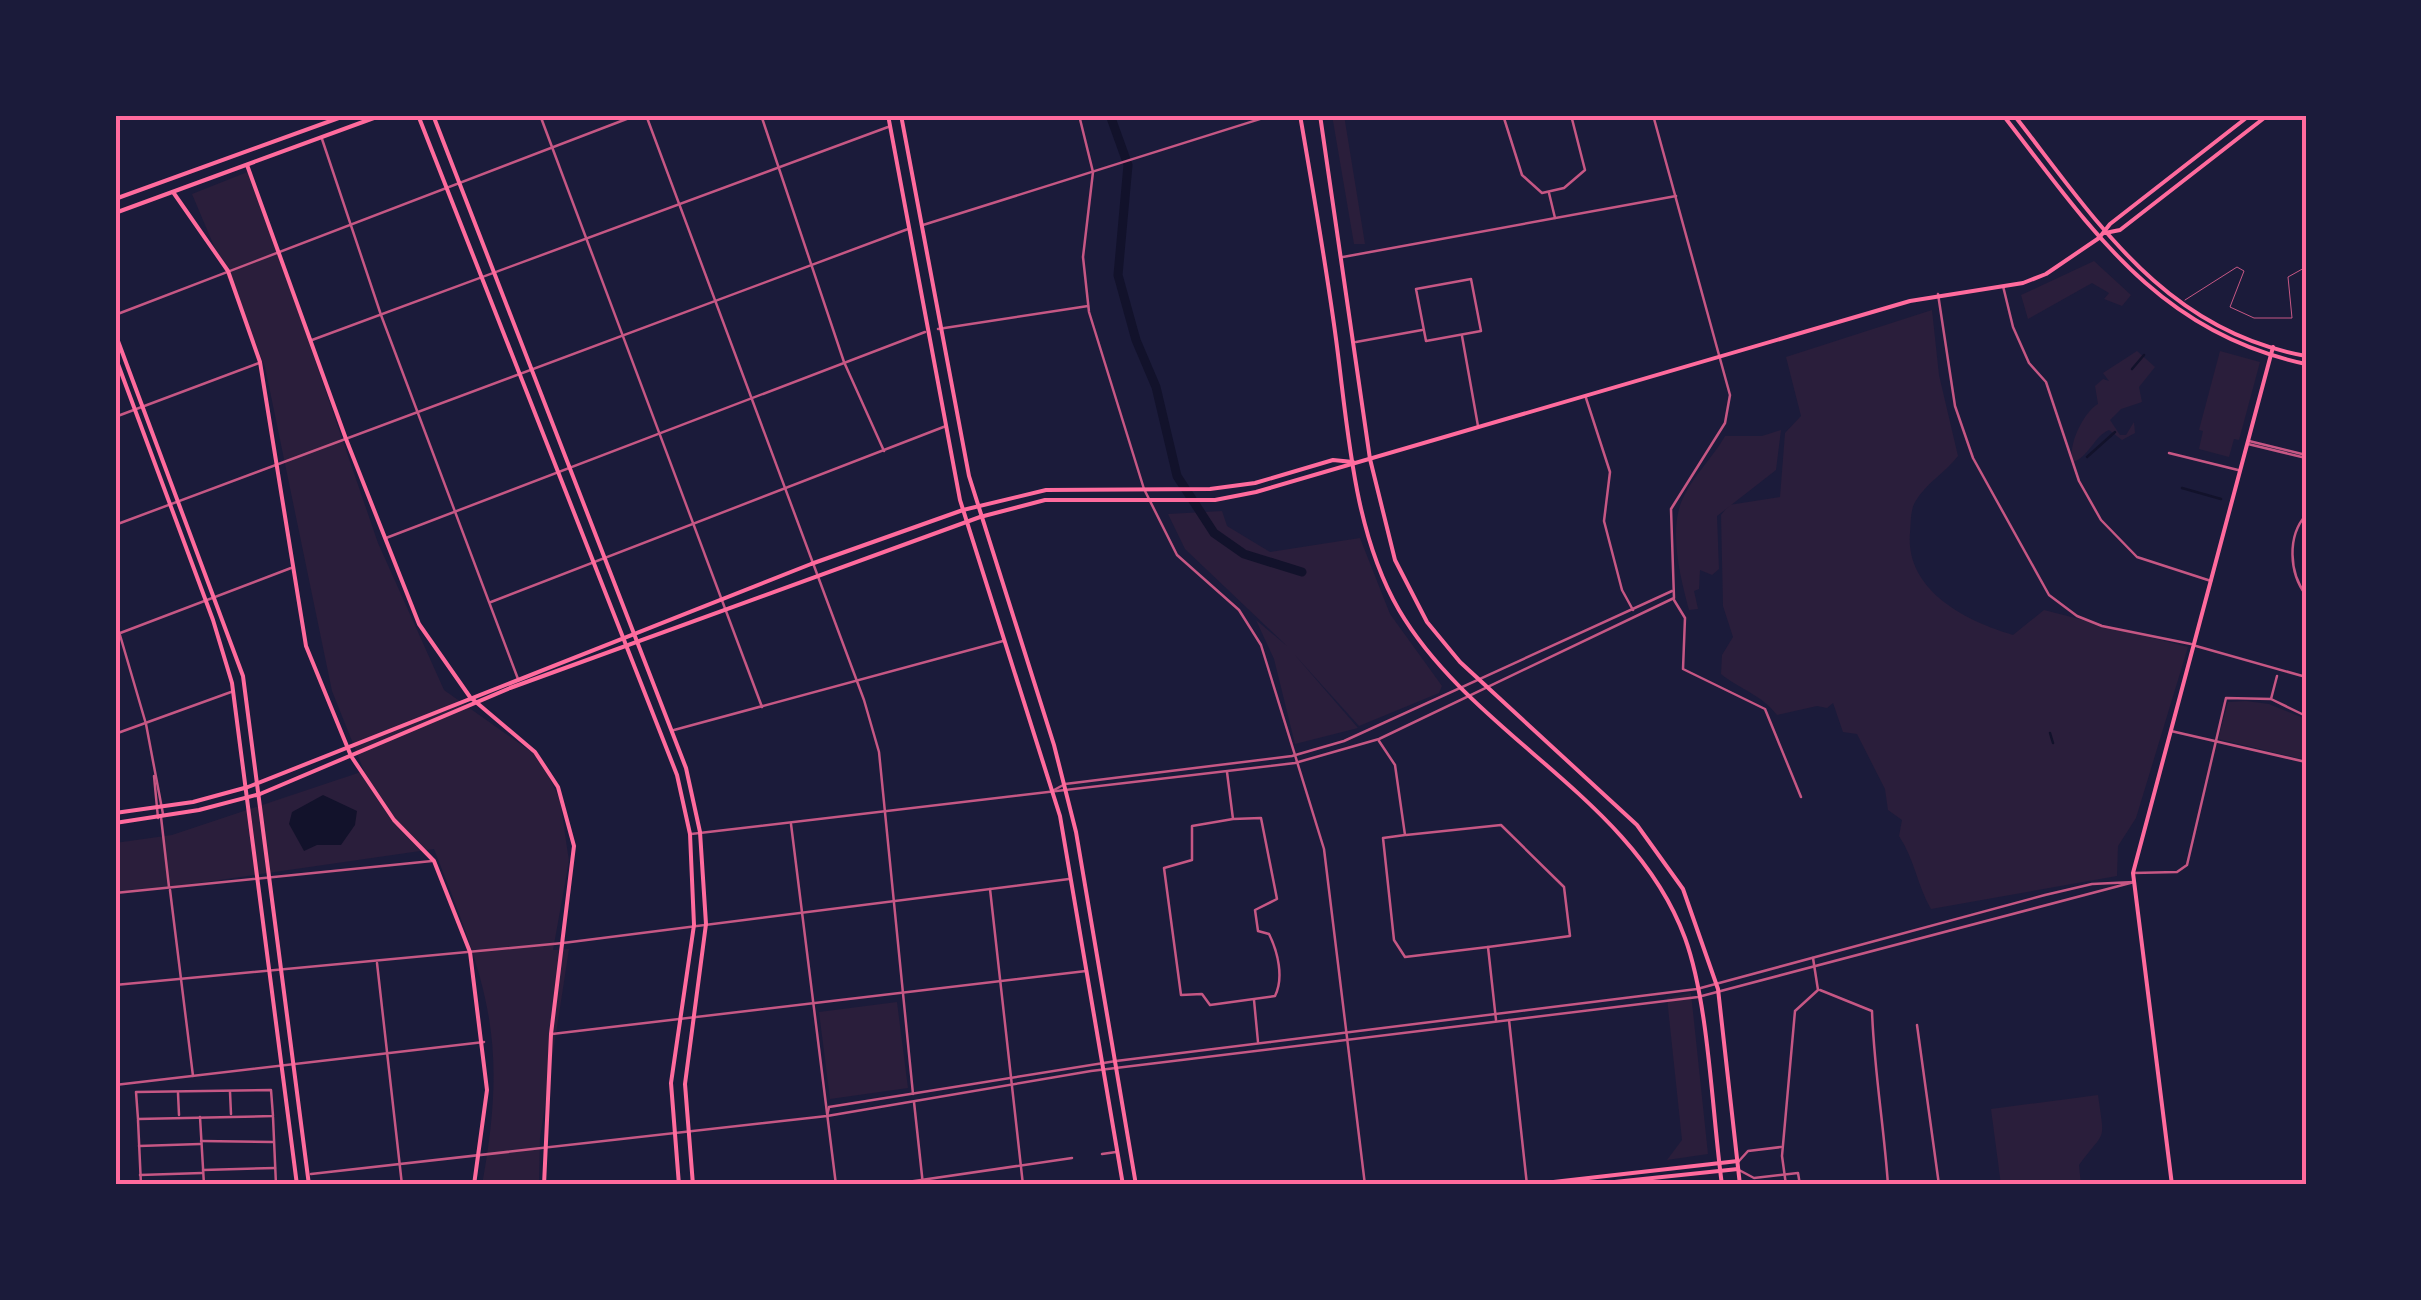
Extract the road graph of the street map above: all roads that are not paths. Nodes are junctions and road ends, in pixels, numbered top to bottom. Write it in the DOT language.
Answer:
graph roads {
  1 [pos="347,115"];
  2 [pos="382,115"];
  3 [pos="418,115"];
  4 [pos="432,115"];
  5 [pos="540,115"];
  6 [pos="637,115"];
  7 [pos="646,115"];
  8 [pos="761,115"];
  9 [pos="888,115"];
  10 [pos="901,115"];
  11 [pos="1079,115"];
  12 [pos="1273,115"];
  13 [pos="1300,115"];
  14 [pos="1320,115"];
  15 [pos="1503,115"];
  16 [pos="1571,115"];
  17 [pos="1653,115"];
  18 [pos="2003,115"];
  19 [pos="2014,115"];
  20 [pos="2250,115"];
  21 [pos="2268,115"];
  22 [pos="889,126"];
  23 [pos="322,137"];
  24 [pos="552,149"];
  25 [pos="248,164"];
  26 [pos="780,167"];
  27 [pos="1093,172"];
  28 [pos="460,185"];
  29 [pos="448,190"];
  30 [pos="173,192"];
  31 [pos="1549,192"];
  32 [pos="1677,196"];
  33 [pos="115,199"];
  34 [pos="678,204"];
  35 [pos="115,213"];
  36 [pos="1554,218"];
  37 [pos="350,224"];
  38 [pos="921,226"];
  39 [pos="908,228"];
  40 [pos="2105,232"];
  41 [pos="2099,238"];
  42 [pos="586,239"];
  43 [pos="281,251"];
  44 [pos="1343,257"];
  45 [pos="812,264"];
  46 [pos="2306,267"];
  47 [pos="228,271"];
  48 [pos="494,273"];
  49 [pos="484,277"];
  50 [pos="2003,285"];
  51 [pos="1938,294"];
  52 [pos="716,300"];
  53 [pos="2180,303"];
  54 [pos="1088,306"];
  55 [pos="115,314"];
  56 [pos="381,314"];
  57 [pos="938,329"];
  58 [pos="928,330"];
  59 [pos="1424,330"];
  60 [pos="115,332"];
  61 [pos="1462,334"];
  62 [pos="624,335"];
  63 [pos="312,340"];
  64 [pos="1354,342"];
  65 [pos="2272,347"];
  66 [pos="2270,355"];
  67 [pos="115,356"];
  68 [pos="1722,356"];
  69 [pos="2306,356"];
  70 [pos="260,362"];
  71 [pos="844,362"];
  72 [pos="2306,364"];
  73 [pos="531,370"];
  74 [pos="520,374"];
  75 [pos="1586,396"];
  76 [pos="751,398"];
  77 [pos="142,407"];
  78 [pos="135,409"];
  79 [pos="420,411"];
  80 [pos="115,418"];
  81 [pos="946,426"];
  82 [pos="1478,427"];
  83 [pos="662,432"];
  84 [pos="346,439"];
  85 [pos="2247,442"];
  86 [pos="884,451"];
  87 [pos="2169,453"];
  88 [pos="2306,457"];
  89 [pos="1370,459"];
  90 [pos="1353,462"];
  91 [pos="278,464"];
  92 [pos="570,467"];
  93 [pos="2239,470"];
  94 [pos="558,472"];
  95 [pos="1144,490"];
  96 [pos="786,491"];
  97 [pos="179,501"];
  98 [pos="1148,501"];
  99 [pos="171,504"];
  100 [pos="978,506"];
  101 [pos="963,510"];
  102 [pos="457,511"];
  103 [pos="2306,516"];
  104 [pos="980,517"];
  105 [pos="966,521"];
  106 [pos="115,525"];
  107 [pos="694,526"];
  108 [pos="385,538"];
  109 [pos="606,559"];
  110 [pos="594,564"];
  111 [pos="812,564"];
  112 [pos="294,567"];
  113 [pos="815,575"];
  114 [pos="2211,581"];
  115 [pos="1674,591"];
  116 [pos="2306,595"];
  117 [pos="216,596"];
  118 [pos="1674,598"];
  119 [pos="206,600"];
  120 [pos="721,600"];
  121 [pos="492,602"];
  122 [pos="1633,610"];
  123 [pos="726,611"];
  124 [pos="115,618"];
  125 [pos="636,633"];
  126 [pos="118,634"];
  127 [pos="624,639"];
  128 [pos="1004,641"];
  129 [pos="640,642"];
  130 [pos="2195,645"];
  131 [pos="627,647"];
  132 [pos="2277,676"];
  133 [pos="2306,677"];
  134 [pos="1476,678"];
  135 [pos="518,679"];
  136 [pos="856,682"];
  137 [pos="1463,686"];
  138 [pos="1486,687"];
  139 [pos="234,692"];
  140 [pos="1470,696"];
  141 [pos="470,697"];
  142 [pos="2270,700"];
  143 [pos="478,702"];
  144 [pos="762,708"];
  145 [pos="2306,716"];
  146 [pos="146,724"];
  147 [pos="674,730"];
  148 [pos="2170,731"];
  149 [pos="115,734"];
  150 [pos="1378,739"];
  151 [pos="2215,741"];
  152 [pos="346,746"];
  153 [pos="351,756"];
  154 [pos="1292,756"];
  155 [pos="2306,762"];
  156 [pos="1295,764"];
  157 [pos="1226,772"];
  158 [pos="258,781"];
  159 [pos="1065,784"];
  160 [pos="248,786"];
  161 [pos="1053,790"];
  162 [pos="260,794"];
  163 [pos="1067,794"];
  164 [pos="250,796"];
  165 [pos="1801,797"];
  166 [pos="159,806"];
  167 [pos="883,810"];
  168 [pos="115,813"];
  169 [pos="160,817"];
  170 [pos="1233,819"];
  171 [pos="790,822"];
  172 [pos="115,824"];
  173 [pos="700,833"];
  174 [pos="690,834"];
  175 [pos="1405,835"];
  176 [pos="434,861"];
  177 [pos="2133,873"];
  178 [pos="269,878"];
  179 [pos="1071,879"];
  180 [pos="260,880"];
  181 [pos="2134,882"];
  182 [pos="170,888"];
  183 [pos="990,889"];
  184 [pos="115,893"];
  185 [pos="892,901"];
  186 [pos="802,912"];
  187 [pos="706,924"];
  188 [pos="694,926"];
  189 [pos="563,943"];
  190 [pos="1488,946"];
  191 [pos="470,952"];
  192 [pos="1812,958"];
  193 [pos="377,962"];
  194 [pos="1814,966"];
  195 [pos="270,970"];
  196 [pos="1086,971"];
  197 [pos="281,972"];
  198 [pos="180,978"];
  199 [pos="1716,981"];
  200 [pos="1000,982"];
  201 [pos="115,985"];
  202 [pos="1696,989"];
  203 [pos="1718,989"];
  204 [pos="1818,990"];
  205 [pos="900,993"];
  206 [pos="1698,997"];
  207 [pos="1254,999"];
  208 [pos="813,1003"];
  209 [pos="692,1018"];
  210 [pos="1496,1018"];
  211 [pos="1509,1018"];
  212 [pos="679,1019"];
  213 [pos="1917,1024"];
  214 [pos="551,1034"];
  215 [pos="1348,1036"];
  216 [pos="484,1042"];
  217 [pos="1259,1044"];
  218 [pos="388,1054"];
  219 [pos="1116,1062"];
  220 [pos="292,1064"];
  221 [pos="282,1066"];
  222 [pos="1103,1068"];
  223 [pos="1117,1069"];
  224 [pos="194,1076"];
  225 [pos="1011,1082"];
  226 [pos="115,1085"];
  227 [pos="230,1091"];
  228 [pos="178,1092"];
  229 [pos="913,1098"];
  230 [pos="230,1116"];
  231 [pos="273,1116"];
  232 [pos="827,1116"];
  233 [pos="200,1117"];
  234 [pos="179,1118"];
  235 [pos="138,1119"];
  236 [pos="687,1133"];
  237 [pos="672,1134"];
  238 [pos="274,1142"];
  239 [pos="201,1143"];
  240 [pos="139,1146"];
  241 [pos="1783,1146"];
  242 [pos="544,1148"];
  243 [pos="1117,1152"];
  244 [pos="1102,1154"];
  245 [pos="479,1156"];
  246 [pos="1072,1158"];
  247 [pos="1738,1161"];
  248 [pos="400,1164"];
  249 [pos="1021,1166"];
  250 [pos="1719,1166"];
  251 [pos="275,1168"];
  252 [pos="1738,1169"];
  253 [pos="203,1172"];
  254 [pos="307,1174"];
  255 [pos="1784,1174"];
  256 [pos="140,1175"];
  257 [pos="923,1182"];
  258 [pos="141,1185"];
  259 [pos="204,1185"];
  260 [pos="276,1185"];
  261 [pos="297,1185"];
  262 [pos="309,1185"];
  263 [pos="402,1185"];
  264 [pos="474,1185"];
  265 [pos="544,1185"];
  266 [pos="678,1185"];
  267 [pos="693,1185"];
  268 [pos="836,1185"];
  269 [pos="887,1185"];
  270 [pos="1023,1185"];
  271 [pos="1123,1185"];
  272 [pos="1136,1185"];
  273 [pos="1365,1185"];
  274 [pos="1527,1185"];
  275 [pos="1586,1185"];
  276 [pos="1722,1185"];
  277 [pos="1740,1185"];
  278 [pos="1786,1185"];
  279 [pos="1800,1185"];
  280 [pos="1888,1185"];
  281 [pos="1939,1185"];
  282 [pos="2172,1185"];
  1 -- 33 [label="main road"];
  2 -- 23 [label="main road"];
  3 -- 29 [label="main road"];
  4 -- 28 [label="main road"];
  5 -- 24 [label="street"];
  6 -- 24 [label="street"];
  7 -- 34 [label="street"];
  8 -- 26 [label="street"];
  9 -- 22 [label="main road"];
  10 -- 38 [label="main road"];
  11 -- 27 [label="street"];
  12 -- 27 [label="street"];
  13 -- 90 [label="main road"];
  14 -- 44 [label="main road"];
  15 -- 31 [label="street"];
  16 -- 31 [label="street"];
  17 -- 32 [label="street"];
  18 -- 41 [label="main road"];
  19 -- 40 [label="main road"];
  20 -- 40 [label="main road"];
  21 -- 40 [label="main road"];
  22 -- 26 [label="street"];
  22 -- 39 [label="main road"];
  23 -- 25 [label="main road"];
  23 -- 37 [label="street"];
  24 -- 28 [label="street"];
  24 -- 42 [label="street"];
  25 -- 30 [label="main road"];
  25 -- 43 [label="main road"];
  26 -- 34 [label="street"];
  26 -- 45 [label="street"];
  27 -- 38 [label="street"];
  27 -- 54 [label="street"];
  28 -- 29 [label="street"];
  28 -- 48 [label="main road"];
  29 -- 37 [label="street"];
  29 -- 49 [label="main road"];
  30 -- 35 [label="main road"];
  30 -- 47 [label="main road"];
  31 -- 36 [label="street"];
  32 -- 36 [label="street"];
  32 -- 68 [label="street"];
  34 -- 42 [label="street"];
  34 -- 52 [label="street"];
  36 -- 44 [label="street"];
  37 -- 43 [label="street"];
  37 -- 56 [label="street"];
  38 -- 57 [label="main road"];
  39 -- 45 [label="street"];
  39 -- 58 [label="main road"];
  40 -- 41 [label="main road"];
  40 -- 53 [label="main road"];
  41 -- 50 [label="main road"];
  41 -- 66 [label="main road"];
  42 -- 48 [label="street"];
  42 -- 62 [label="street"];
  43 -- 47 [label="street"];
  43 -- 63 [label="main road"];
  44 -- 64 [label="main road"];
  45 -- 52 [label="street"];
  45 -- 71 [label="street"];
  46 -- 53 [label="lane"];
  47 -- 55 [label="street"];
  47 -- 70 [label="main road"];
  48 -- 49 [label="street"];
  48 -- 73 [label="main road"];
  49 -- 56 [label="street"];
  49 -- 74 [label="main road"];
  50 -- 51 [label="main road"];
  50 -- 114 [label="street"];
  51 -- 68 [label="main road"];
  51 -- 130 [label="street"];
  52 -- 62 [label="street"];
  52 -- 76 [label="street"];
  53 -- 65 [label="main road"];
  54 -- 57 [label="street"];
  54 -- 95 [label="street"];
  56 -- 63 [label="street"];
  56 -- 79 [label="street"];
  57 -- 100 [label="main road"];
  58 -- 71 [label="street"];
  58 -- 81 [label="main road"];
  59 -- 61 [label="street"];
  59 -- 61 [label="street"];
  59 -- 64 [label="street"];
  60 -- 77 [label="main road"];
  61 -- 82 [label="street"];
  62 -- 73 [label="street"];
  62 -- 83 [label="street"];
  63 -- 84 [label="main road"];
  64 -- 89 [label="main road"];
  65 -- 66 [label="main road"];
  65 -- 69 [label="main road"];
  66 -- 72 [label="main road"];
  66 -- 85 [label="main road"];
  67 -- 78 [label="main road"];
  68 -- 75 [label="main road"];
  68 -- 115 [label="street"];
  70 -- 77 [label="street"];
  70 -- 91 [label="main road"];
  71 -- 76 [label="street"];
  71 -- 86 [label="street"];
  73 -- 74 [label="street"];
  73 -- 92 [label="main road"];
  74 -- 79 [label="street"];
  74 -- 94 [label="main road"];
  75 -- 82 [label="main road"];
  75 -- 122 [label="street"];
  76 -- 83 [label="street"];
  76 -- 96 [label="street"];
  77 -- 78 [label="street"];
  77 -- 97 [label="main road"];
  78 -- 80 [label="street"];
  78 -- 99 [label="main road"];
  79 -- 84 [label="street"];
  79 -- 102 [label="street"];
  81 -- 86 [label="street"];
  81 -- 101 [label="main road"];
  82 -- 89 [label="main road"];
  83 -- 92 [label="street"];
  83 -- 107 [label="street"];
  84 -- 91 [label="street"];
  84 -- 108 [label="main road"];
  85 -- 88 [label="street"];
  85 -- 93 [label="main road"];
  86 -- 96 [label="street"];
  87 -- 93 [label="street"];
  89 -- 90 [label="main road"];
  89 -- 134 [label="main road"];
  90 -- 95 [label="main road"];
  90 -- 98 [label="main road"];
  90 -- 137 [label="main road"];
  91 -- 97 [label="street"];
  91 -- 112 [label="main road"];
  92 -- 94 [label="street"];
  92 -- 109 [label="main road"];
  93 -- 114 [label="main road"];
  94 -- 102 [label="street"];
  94 -- 110 [label="main road"];
  95 -- 98 [label="street"];
  95 -- 100 [label="main road"];
  96 -- 107 [label="street"];
  96 -- 111 [label="street"];
  97 -- 99 [label="street"];
  97 -- 117 [label="main road"];
  98 -- 104 [label="main road"];
  98 -- 154 [label="street"];
  99 -- 106 [label="street"];
  99 -- 119 [label="main road"];
  100 -- 101 [label="main road"];
  100 -- 104 [label="main road"];
  101 -- 105 [label="main road"];
  101 -- 111 [label="main road"];
  102 -- 108 [label="street"];
  102 -- 121 [label="street"];
  103 -- 116 [label="street"];
  104 -- 105 [label="main road"];
  104 -- 159 [label="main road"];
  105 -- 113 [label="main road"];
  105 -- 128 [label="main road"];
  107 -- 109 [label="street"];
  107 -- 120 [label="street"];
  108 -- 141 [label="main road"];
  109 -- 110 [label="street"];
  109 -- 125 [label="main road"];
  110 -- 121 [label="street"];
  110 -- 127 [label="main road"];
  111 -- 113 [label="street"];
  111 -- 120 [label="main road"];
  112 -- 117 [label="street"];
  112 -- 152 [label="main road"];
  113 -- 123 [label="main road"];
  113 -- 136 [label="street"];
  114 -- 130 [label="main road"];
  115 -- 118 [label="street"];
  115 -- 122 [label="street"];
  117 -- 119 [label="street"];
  117 -- 158 [label="main road"];
  118 -- 138 [label="street"];
  118 -- 165 [label="street"];
  119 -- 126 [label="street"];
  119 -- 139 [label="main road"];
  120 -- 123 [label="street"];
  120 -- 125 [label="main road"];
  121 -- 135 [label="street"];
  122 -- 134 [label="street"];
  123 -- 129 [label="main road"];
  123 -- 144 [label="street"];
  124 -- 126 [label="street"];
  125 -- 127 [label="main road"];
  125 -- 129 [label="main road"];
  126 -- 146 [label="street"];
  127 -- 131 [label="main road"];
  127 -- 135 [label="main road"];
  128 -- 136 [label="street"];
  128 -- 161 [label="main road"];
  129 -- 131 [label="main road"];
  129 -- 147 [label="main road"];
  130 -- 133 [label="street"];
  130 -- 148 [label="main road"];
  131 -- 143 [label="main road"];
  131 -- 174 [label="main road"];
  132 -- 142 [label="street"];
  134 -- 137 [label="street"];
  134 -- 138 [label="main road"];
  135 -- 141 [label="main road"];
  136 -- 144 [label="street"];
  136 -- 167 [label="street"];
  137 -- 140 [label="main road"];
  137 -- 154 [label="street"];
  138 -- 140 [label="street"];
  138 -- 199 [label="main road"];
  139 -- 146 [label="street"];
  139 -- 160 [label="main road"];
  140 -- 150 [label="street"];
  140 -- 202 [label="main road"];
  141 -- 143 [label="main road"];
  141 -- 152 [label="main road"];
  142 -- 145 [label="street"];
  142 -- 151 [label="street"];
  143 -- 153 [label="main road"];
  143 -- 189 [label="main road"];
  144 -- 147 [label="street"];
  146 -- 149 [label="street"];
  146 -- 166 [label="street"];
  147 -- 173 [label="main road"];
  148 -- 151 [label="street"];
  148 -- 177 [label="main road"];
  150 -- 156 [label="street"];
  150 -- 175 [label="street"];
  151 -- 155 [label="street"];
  151 -- 177 [label="street"];
  152 -- 153 [label="main road"];
  152 -- 158 [label="main road"];
  153 -- 162 [label="main road"];
  153 -- 176 [label="main road"];
  154 -- 156 [label="street"];
  154 -- 159 [label="street"];
  156 -- 157 [label="street"];
  156 -- 215 [label="street"];
  157 -- 163 [label="street"];
  157 -- 170 [label="street"];
  158 -- 160 [label="main road"];
  158 -- 162 [label="main road"];
  159 -- 161 [label="street"];
  159 -- 163 [label="main road"];
  160 -- 164 [label="main road"];
  160 -- 166 [label="main road"];
  161 -- 163 [label="street"];
  161 -- 167 [label="street"];
  161 -- 179 [label="main road"];
  162 -- 164 [label="main road"];
  162 -- 178 [label="main road"];
  163 -- 219 [label="main road"];
  164 -- 169 [label="main road"];
  164 -- 180 [label="main road"];
  166 -- 168 [label="main road"];
  166 -- 169 [label="street"];
  167 -- 171 [label="street"];
  167 -- 185 [label="street"];
  169 -- 172 [label="main road"];
  169 -- 182 [label="street"];
  170 -- 207 [label="street"];
  170 -- 207 [label="street"];
  171 -- 173 [label="street"];
  171 -- 186 [label="street"];
  173 -- 174 [label="street"];
  173 -- 187 [label="main road"];
  174 -- 188 [label="main road"];
  175 -- 190 [label="street"];
  175 -- 190 [label="street"];
  176 -- 178 [label="street"];
  176 -- 191 [label="main road"];
  177 -- 181 [label="main road"];
  178 -- 180 [label="street"];
  178 -- 197 [label="main road"];
  179 -- 183 [label="street"];
  179 -- 196 [label="main road"];
  180 -- 182 [label="street"];
  180 -- 195 [label="main road"];
  181 -- 192 [label="street"];
  181 -- 194 [label="street"];
  181 -- 282 [label="main road"];
  182 -- 184 [label="street"];
  182 -- 198 [label="street"];
  183 -- 185 [label="street"];
  183 -- 200 [label="street"];
  185 -- 186 [label="street"];
  185 -- 205 [label="street"];
  186 -- 187 [label="street"];
  186 -- 208 [label="street"];
  187 -- 188 [label="street"];
  187 -- 209 [label="main road"];
  188 -- 189 [label="street"];
  188 -- 212 [label="main road"];
  189 -- 191 [label="street"];
  189 -- 214 [label="main road"];
  190 -- 210 [label="street"];
  191 -- 193 [label="street"];
  191 -- 216 [label="main road"];
  192 -- 194 [label="street"];
  192 -- 199 [label="street"];
  193 -- 197 [label="street"];
  193 -- 218 [label="street"];
  194 -- 203 [label="street"];
  194 -- 204 [label="street"];
  195 -- 197 [label="street"];
  195 -- 198 [label="street"];
  195 -- 221 [label="main road"];
  196 -- 200 [label="street"];
  196 -- 222 [label="main road"];
  197 -- 220 [label="main road"];
  198 -- 201 [label="street"];
  198 -- 224 [label="street"];
  199 -- 202 [label="street"];
  199 -- 203 [label="main road"];
  200 -- 205 [label="street"];
  200 -- 225 [label="street"];
  202 -- 206 [label="main road"];
  202 -- 210 [label="street"];
  203 -- 206 [label="street"];
  203 -- 247 [label="main road"];
  204 -- 241 [label="street"];
  204 -- 280 [label="street"];
  205 -- 208 [label="street"];
  205 -- 229 [label="street"];
  206 -- 211 [label="street"];
  206 -- 250 [label="main road"];
  207 -- 217 [label="street"];
  208 -- 209 [label="street"];
  208 -- 232 [label="street"];
  209 -- 212 [label="street"];
  209 -- 236 [label="main road"];
  210 -- 211 [label="street"];
  210 -- 215 [label="street"];
  211 -- 274 [label="street"];
  212 -- 214 [label="street"];
  212 -- 237 [label="main road"];
  213 -- 281 [label="street"];
  214 -- 242 [label="main road"];
  215 -- 217 [label="street"];
  215 -- 223 [label="street"];
  215 -- 273 [label="street"];
  216 -- 218 [label="street"];
  216 -- 245 [label="main road"];
  217 -- 219 [label="street"];
  218 -- 220 [label="street"];
  218 -- 248 [label="street"];
  219 -- 222 [label="street"];
  219 -- 223 [label="main road"];
  220 -- 221 [label="street"];
  220 -- 254 [label="main road"];
  221 -- 224 [label="street"];
  221 -- 261 [label="main road"];
  222 -- 223 [label="street"];
  222 -- 225 [label="street"];
  222 -- 243 [label="main road"];
  223 -- 272 [label="main road"];
  224 -- 226 [label="street"];
  225 -- 229 [label="street"];
  225 -- 249 [label="street"];
  227 -- 228 [label="street"];
  227 -- 230 [label="street"];
  227 -- 231 [label="street"];
  228 -- 234 [label="street"];
  228 -- 235 [label="street"];
  229 -- 232 [label="street"];
  229 -- 232 [label="street"];
  229 -- 257 [label="street"];
  230 -- 231 [label="street"];
  230 -- 233 [label="street"];
  231 -- 238 [label="street"];
  232 -- 236 [label="street"];
  232 -- 268 [label="street"];
  233 -- 234 [label="street"];
  233 -- 239 [label="street"];
  234 -- 235 [label="street"];
  235 -- 240 [label="street"];
  236 -- 237 [label="street"];
  236 -- 267 [label="main road"];
  237 -- 242 [label="street"];
  237 -- 266 [label="main road"];
  238 -- 239 [label="street"];
  238 -- 251 [label="street"];
  239 -- 240 [label="street"];
  239 -- 253 [label="street"];
  240 -- 256 [label="street"];
  241 -- 247 [label="street"];
  241 -- 255 [label="street"];
  242 -- 245 [label="street"];
  242 -- 265 [label="main road"];
  243 -- 244 [label="street"];
  243 -- 271 [label="main road"];
  245 -- 248 [label="street"];
  245 -- 264 [label="main road"];
  246 -- 249 [label="street"];
  247 -- 250 [label="main road"];
  247 -- 252 [label="main road"];
  248 -- 254 [label="street"];
  248 -- 263 [label="street"];
  249 -- 257 [label="street"];
  249 -- 270 [label="street"];
  250 -- 252 [label="main road"];
  250 -- 274 [label="main road"];
  250 -- 275 [label="main road"];
  250 -- 276 [label="main road"];
  251 -- 253 [label="street"];
  251 -- 260 [label="street"];
  252 -- 255 [label="street"];
  252 -- 277 [label="main road"];
  253 -- 256 [label="street"];
  253 -- 259 [label="street"];
  254 -- 262 [label="main road"];
  255 -- 278 [label="street"];
  255 -- 279 [label="street"];
  256 -- 258 [label="street"];
  257 -- 269 [label="street"];
}
